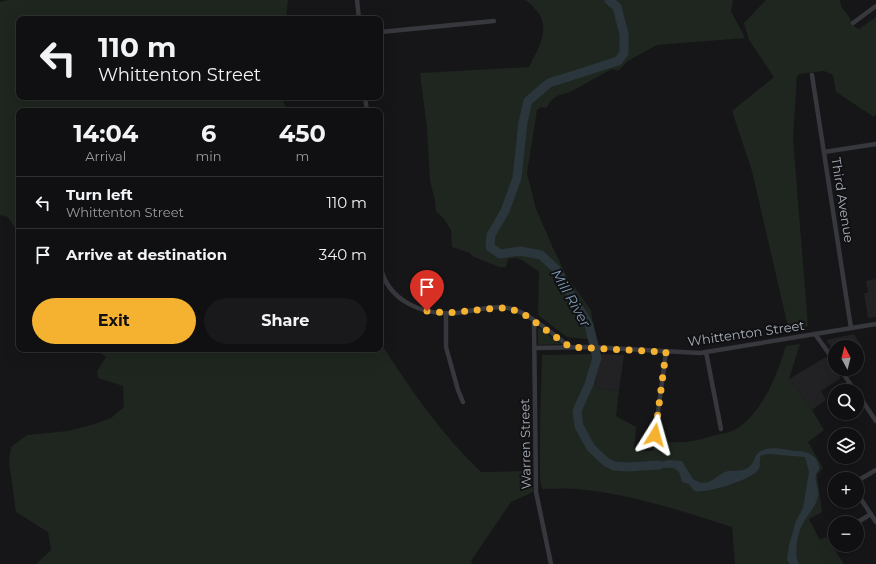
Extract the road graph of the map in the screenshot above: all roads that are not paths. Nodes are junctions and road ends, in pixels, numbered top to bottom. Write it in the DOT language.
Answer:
graph roads {
  1 [pos="357,0"];
  2 [pos="876,6"];
  3 [pos="359,16"];
  4 [pos="494,21"];
  5 [pos="853,23"];
  6 [pos="383,32"];
  7 [pos="812,75"];
  8 [pos="876,144"];
  9 [pos="824,152"];
  10 [pos="383,272"];
  11 [pos="446,313"];
  12 [pos="534,322"];
  13 [pos="876,324"];
  14 [pos="851,328"];
  15 [pos="816,334"];
  16 [pos="570,347"];
  17 [pos="535,348"];
  18 [pos="666,352"];
  19 [pos="706,352"];
  20 [pos="828,352"];
  21 [pos="463,402"];
  22 [pos="864,404"];
  23 [pos="876,422"];
  24 [pos="721,429"];
  25 [pos="655,435"];
  26 [pos="876,470"];
  27 [pos="864,477"];
  28 [pos="864,504"];
  29 [pos="871,514"];
  30 [pos="864,518"];
  31 [pos="876,522"];
  32 [pos="551,564"];
  1 -- 3 [label="street"];
  2 -- 5 [label="street"];
  4 -- 6 [label="street"];
  7 -- 9 [label="street, Third Avenue"];
  8 -- 9 [label="street"];
  9 -- 14 [label="street, Third Avenue"];
  10 -- 11 [label="street"];
  11 -- 12 [label="street"];
  11 -- 21 [label="street"];
  12 -- 16 [label="street"];
  12 -- 17 [label="street, Warren Street"];
  13 -- 14 [label="street, Whittenton Street"];
  14 -- 15 [label="street, Whittenton Street"];
  15 -- 19 [label="street, Whittenton Street"];
  15 -- 20 [label="street"];
  16 -- 17 [label="street, Whittenton Street"];
  16 -- 18 [label="street, Whittenton Street"];
  17 -- 32 [label="street, Warren Street"];
  18 -- 19 [label="street, Whittenton Street"];
  18 -- 25 [label="street"];
  19 -- 24 [label="street"];
  22 -- 23 [label="street"];
  26 -- 27 [label="street"];
  28 -- 29 [label="street"];
  29 -- 30 [label="street"];
  29 -- 31 [label="street"];
}
